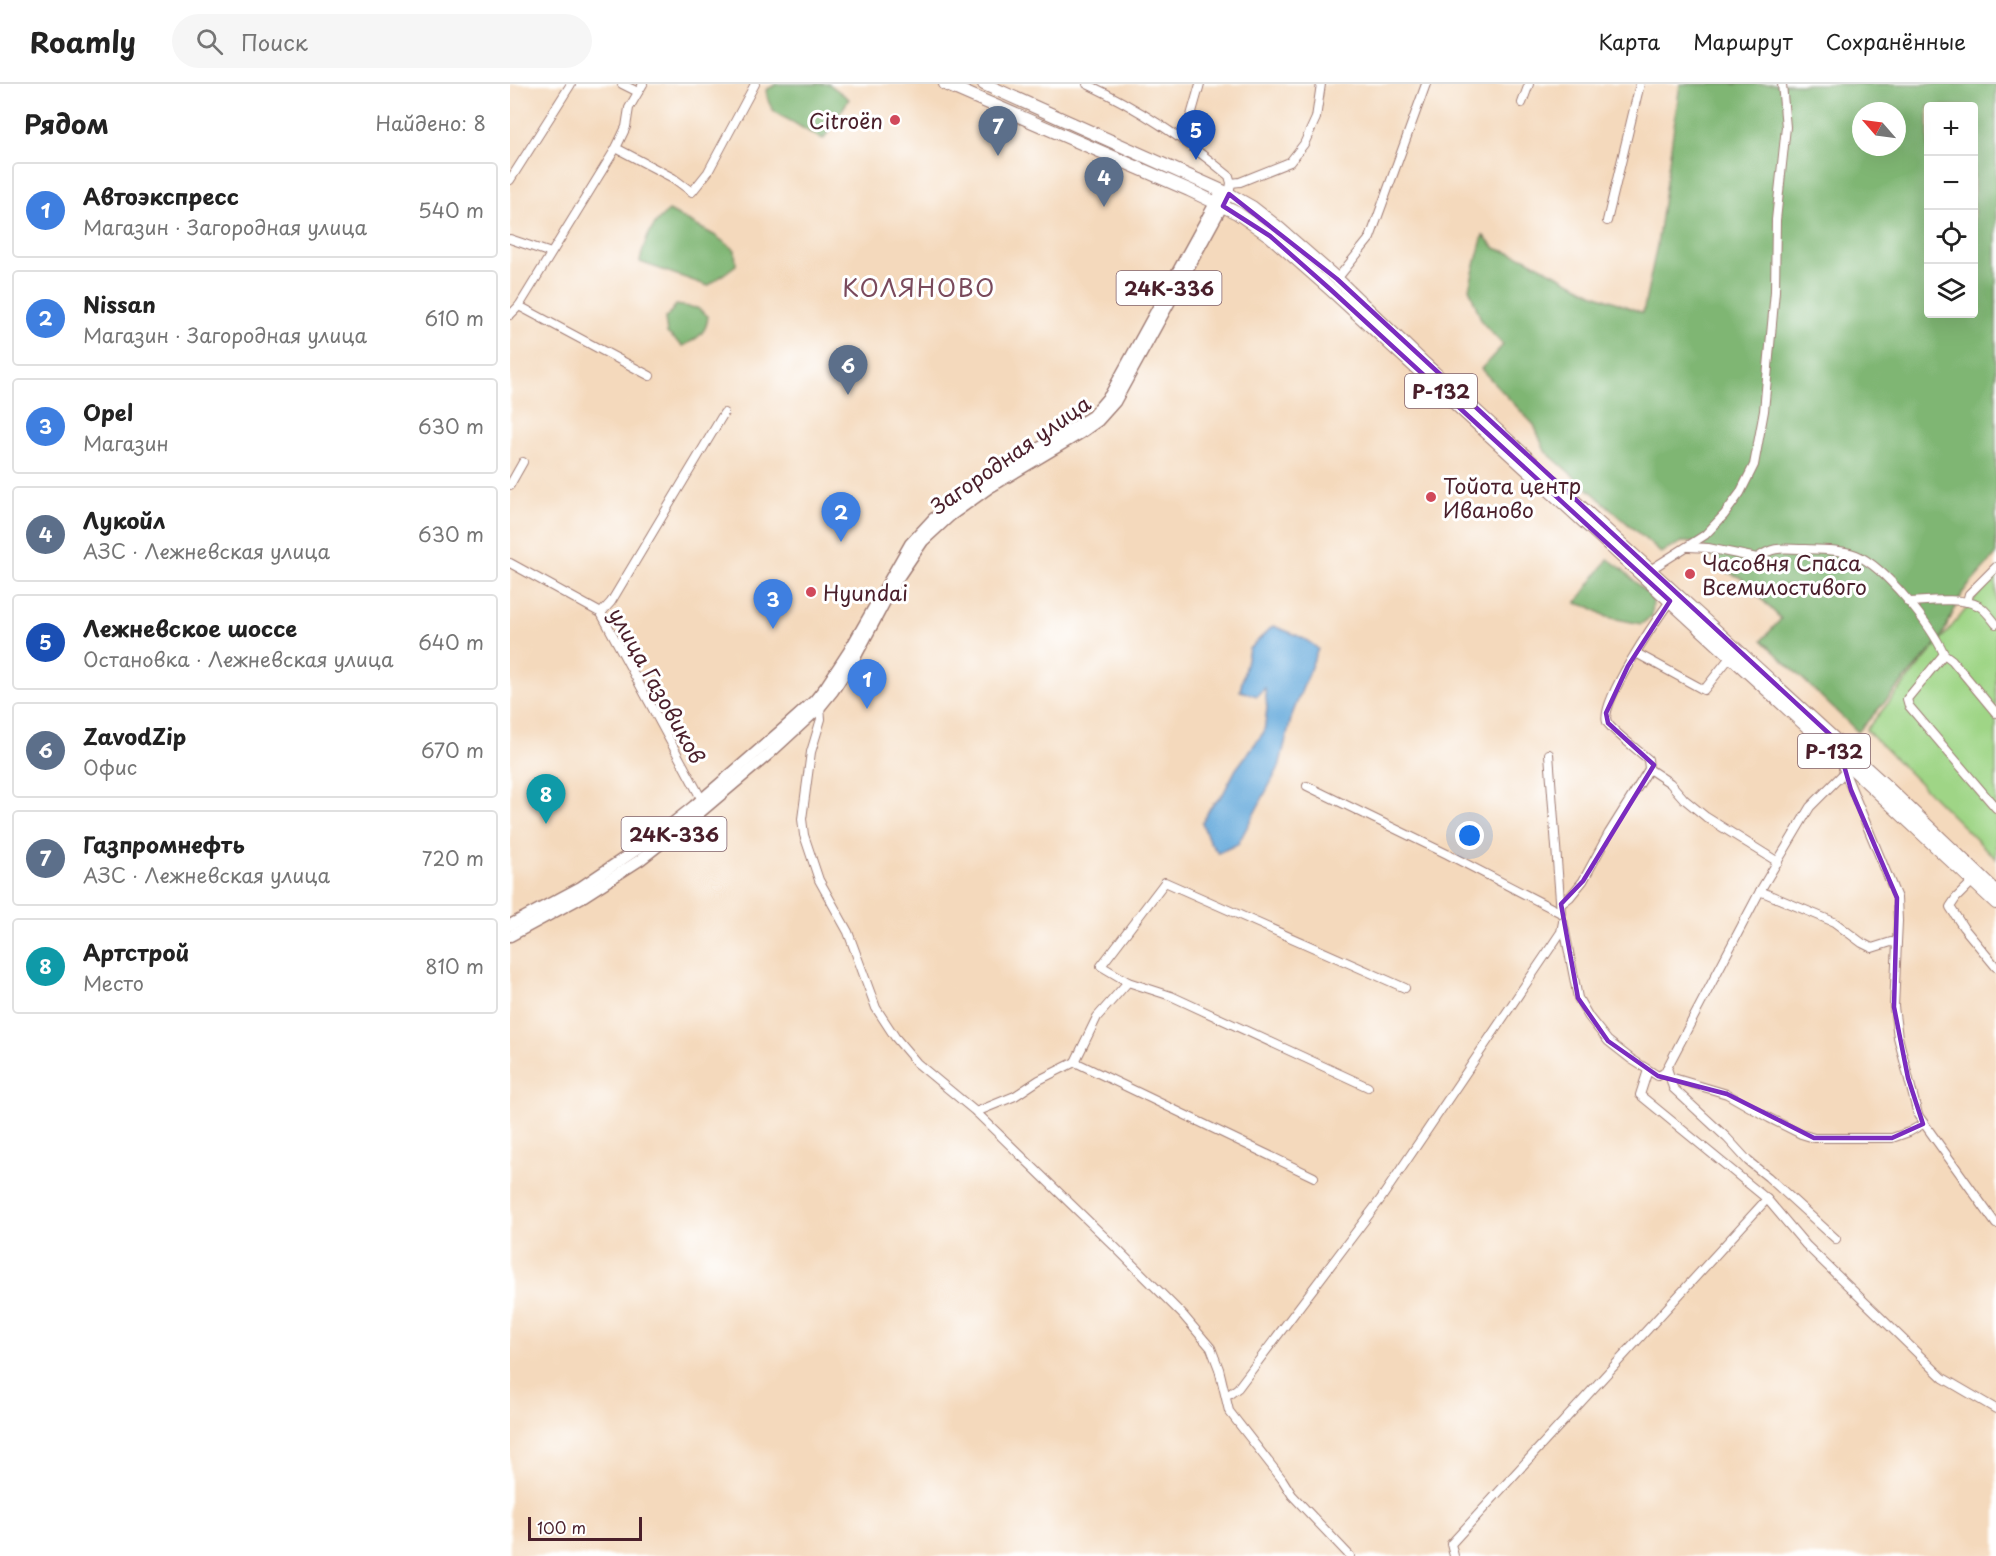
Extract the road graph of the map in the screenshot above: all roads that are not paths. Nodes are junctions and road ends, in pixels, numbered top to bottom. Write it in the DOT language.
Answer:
graph roads {
  1 [pos="571,84"];
  2 [pos="622,84"];
  3 [pos="755,84"];
  4 [pos="945,84"];
  5 [pos="984,84"];
  6 [pos="1087,84"];
  7 [pos="1200,84"];
  8 [pos="1321,84"];
  9 [pos="1426,84"];
  10 [pos="1529,84"];
  11 [pos="1640,84"];
  12 [pos="1782,84"];
  13 [pos="640,88"];
  14 [pos="1522,103"];
  15 [pos="1184,140"];
  16 [pos="616,148"];
  17 [pos="510,180"];
  18 [pos="1228,189"];
  19 [pos="1219,204"];
  20 [pos="1607,220"];
  21 [pos="510,239"];
  22 [pos="551,253"];
  23 [pos="1332,280"];
  24 [pos="519,306"];
  25 [pos="510,315"];
  26 [pos="651,376"];
  27 [pos="724,413"];
  28 [pos="523,462"];
  29 [pos="510,485"];
  30 [pos="1688,547"];
  31 [pos="510,563"];
  32 [pos="1996,567"];
  33 [pos="1650,570"];
  34 [pos="1670,601"];
  35 [pos="1908,602"];
  36 [pos="1967,602"];
  37 [pos="601,613"];
  38 [pos="1996,624"];
  39 [pos="1636,653"];
  40 [pos="1944,654"];
  41 [pos="1731,656"];
  42 [pos="817,704"];
  43 [pos="1996,713"];
  44 [pos="1837,741"];
  45 [pos="1549,754"];
  46 [pos="1838,755"];
  47 [pos="1649,769"];
  48 [pos="1844,773"];
  49 [pos="1307,786"];
  50 [pos="702,800"];
  51 [pos="1996,808"];
  52 [pos="1778,862"];
  53 [pos="1973,881"];
  54 [pos="1760,891"];
  55 [pos="1996,891"];
  56 [pos="1996,903"];
  57 [pos="1562,913"];
  58 [pos="510,925"];
  59 [pos="510,936"];
  60 [pos="1896,943"];
  61 [pos="1996,967"];
  62 [pos="1128,982"];
  63 [pos="1404,988"];
  64 [pos="1075,1062"];
  65 [pos="1648,1070"];
  66 [pos="1669,1072"];
  67 [pos="1368,1087"];
  68 [pos="976,1112"];
  69 [pos="1923,1124"];
  70 [pos="1314,1177"];
  71 [pos="1767,1199"];
  72 [pos="1996,1224"];
  73 [pos="1836,1239"];
  74 [pos="1227,1396"];
  75 [pos="1996,1409"];
  76 [pos="1350,1556"];
  77 [pos="1454,1556"];
  1 -- 17 [label="street"];
  2 -- 13 [label="street"];
  3 -- 16 [label="street"];
  4 -- 19 [label="highway, Р-132"];
  5 -- 18 [label="highway, Р-132"];
  6 -- 15 [label="street"];
  7 -- 15 [label="street"];
  8 -- 18 [label="street"];
  9 -- 23 [label="street"];
  10 -- 14 [label="street"];
  11 -- 20 [label="street"];
  12 -- 30 [label="street"];
  13 -- 16 [label="street"];
  15 -- 18 [label="street"];
  16 -- 22 [label="street"];
  18 -- 19 [label="main road, Загородная улица / 24К-336"];
  18 -- 23 [label="highway, Р-132"];
  19 -- 23 [label="highway, Р-132"];
  19 -- 42 [label="main road, Загородная улица / 24К-336"];
  21 -- 22 [label="street"];
  22 -- 24 [label="street"];
  23 -- 33 [label="highway, Р-132"];
  23 -- 34 [label="highway, Р-132"];
  24 -- 25 [label="street"];
  24 -- 26 [label="street"];
  27 -- 37 [label="street"];
  28 -- 29 [label="street"];
  30 -- 33 [label="street"];
  30 -- 35 [label="street"];
  31 -- 37 [label="street, улица Газовиков"];
  32 -- 36 [label="street"];
  33 -- 44 [label="highway, Р-132"];
  34 -- 39 [label="street"];
  34 -- 41 [label="highway, Р-132"];
  35 -- 36 [label="street"];
  35 -- 40 [label="street"];
  36 -- 38 [label="street"];
  37 -- 50 [label="street, улица Газовиков"];
  39 -- 41 [label="street"];
  39 -- 47 [label="street"];
  40 -- 43 [label="street"];
  40 -- 51 [label="street"];
  41 -- 46 [label="highway, Р-132"];
  42 -- 50 [label="main road, 24К-336"];
  42 -- 59 [label="main road, 24К-336"];
  42 -- 68 [label="street"];
  44 -- 46 [label="street"];
  44 -- 55 [label="highway, Р-132"];
  45 -- 57 [label="street"];
  46 -- 48 [label="street"];
  46 -- 53 [label="highway, Р-132"];
  47 -- 52 [label="street"];
  47 -- 57 [label="street"];
  48 -- 52 [label="street"];
  48 -- 60 [label="street"];
  49 -- 57 [label="street"];
  50 -- 58 [label="main road, 24К-336"];
  52 -- 54 [label="street"];
  53 -- 56 [label="highway, Р-132"];
  53 -- 61 [label="street"];
  54 -- 60 [label="street"];
  54 -- 66 [label="street"];
  57 -- 65 [label="street"];
  57 -- 74 [label="street"];
  60 -- 69 [label="street"];
  62 -- 63 [label="street"];
  62 -- 64 [label="street"];
  62 -- 67 [label="street"];
  64 -- 68 [label="street"];
  64 -- 70 [label="street"];
  65 -- 66 [label="street"];
  65 -- 71 [label="street"];
  66 -- 69 [label="street"];
  66 -- 73 [label="street"];
  68 -- 74 [label="street"];
  69 -- 72 [label="street"];
  71 -- 75 [label="street"];
  71 -- 77 [label="street"];
  74 -- 76 [label="street"];
}
